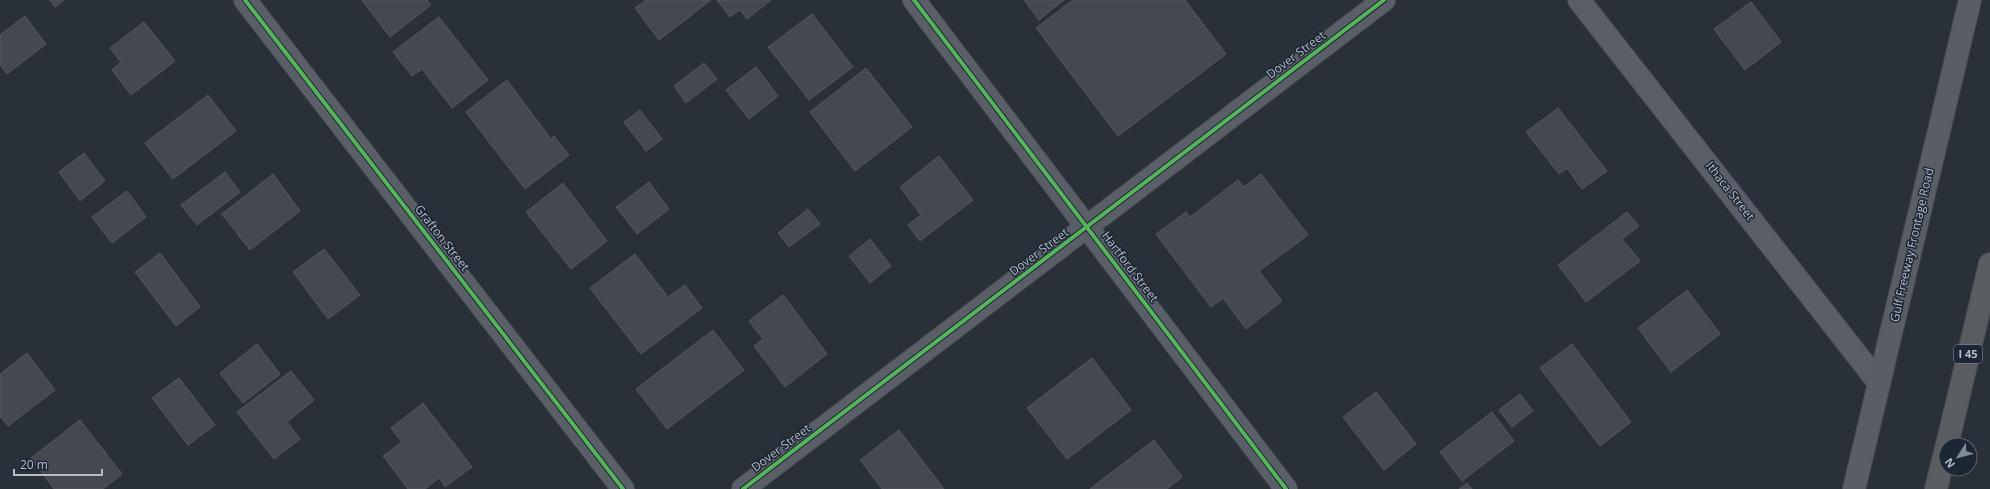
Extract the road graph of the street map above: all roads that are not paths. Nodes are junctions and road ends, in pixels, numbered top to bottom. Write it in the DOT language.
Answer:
graph roads {
  1 [pos="245,0"];
  2 [pos="914,0"];
  3 [pos="1384,0"];
  4 [pos="1579,0"];
  5 [pos="1970,0"];
  6 [pos="1087,228"];
  7 [pos="1990,264"];
  8 [pos="1879,384"];
  9 [pos="1949,437"];
  10 [pos="1939,477"];
  11 [pos="623,489"];
  12 [pos="743,489"];
  13 [pos="1286,489"];
  14 [pos="1854,489"];
  15 [pos="1936,489"];
  1 -- 11 [label="street, Grafton Street"];
  2 -- 6 [label="street, Hartford Street"];
  3 -- 6 [label="street, Dover Street"];
  4 -- 8 [label="street, Ithaca Street"];
  5 -- 8 [label="main road, Gulf Freeway Frontage Road"];
  6 -- 12 [label="street, Dover Street"];
  6 -- 13 [label="street, Hartford Street"];
  7 -- 9 [label="highway, I 45"];
  8 -- 14 [label="main road, Gulf Freeway Frontage Road"];
  10 -- 15 [label="highway"];
}
